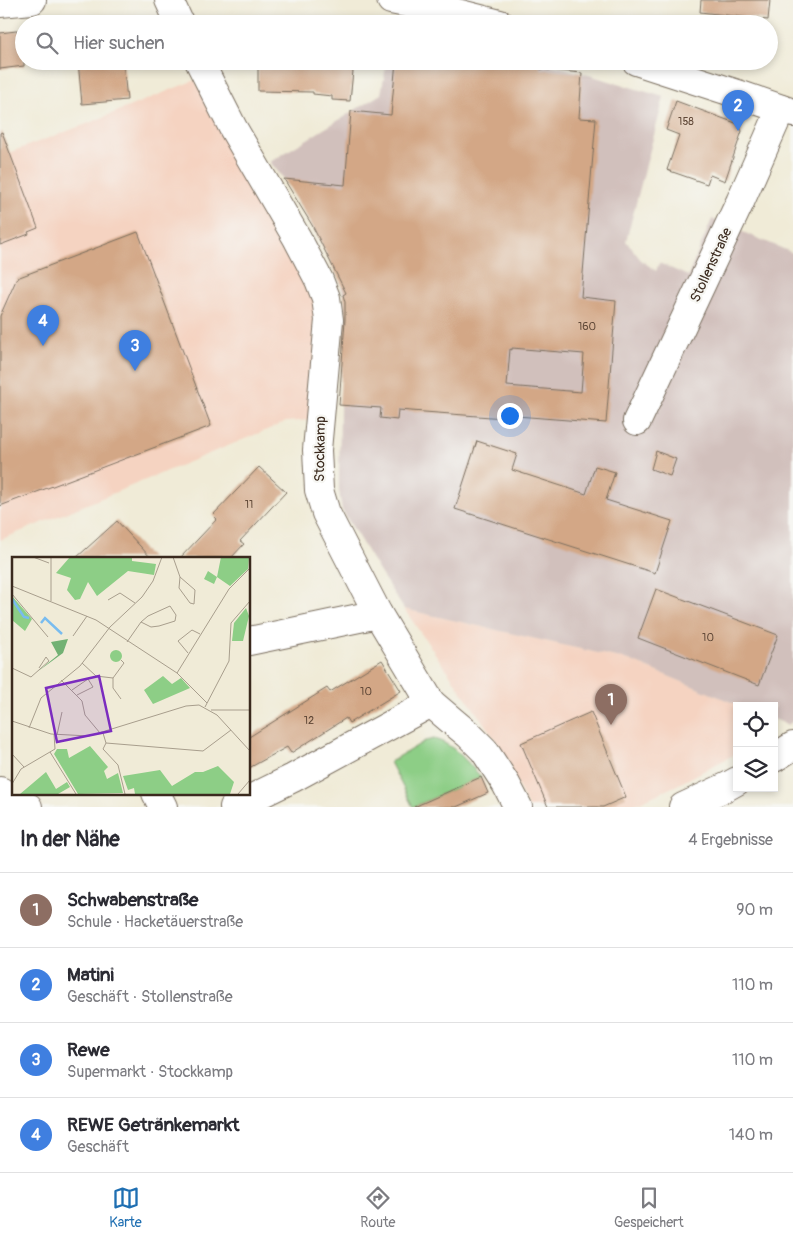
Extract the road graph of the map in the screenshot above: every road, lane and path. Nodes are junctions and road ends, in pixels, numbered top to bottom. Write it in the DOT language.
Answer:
graph roads {
  1 [pos="32,0"];
  2 [pos="169,0"];
  3 [pos="391,0"];
  4 [pos="0,3"];
  5 [pos="176,15"];
  6 [pos="465,15"];
  7 [pos="204,70"];
  8 [pos="663,70"];
  9 [pos="787,111"];
  10 [pos="637,421"];
  11 [pos="378,614"];
  12 [pos="250,641"];
  13 [pos="432,703"];
  14 [pos="793,746"];
  15 [pos="778,755"];
  16 [pos="733,783"];
  17 [pos="0,791"];
  18 [pos="156,794"];
  19 [pos="28,807"];
  20 [pos="163,807"];
  21 [pos="234,807"];
  22 [pos="518,807"];
  23 [pos="683,807"];
  1 -- 4 [label="street"];
  2 -- 5 [label="street"];
  3 -- 6 [label="street"];
  7 -- 11 [label="street, Stockkamp"];
  8 -- 9 [label="street"];
  9 -- 10 [label="street, Stollenstraße"];
  11 -- 12 [label="street"];
  11 -- 13 [label="street, Stockkamp"];
  13 -- 21 [label="street"];
  13 -- 22 [label="street, Stockkamp"];
  14 -- 15 [label="street"];
  16 -- 23 [label="street"];
  17 -- 19 [label="street"];
  18 -- 20 [label="street"];
}
